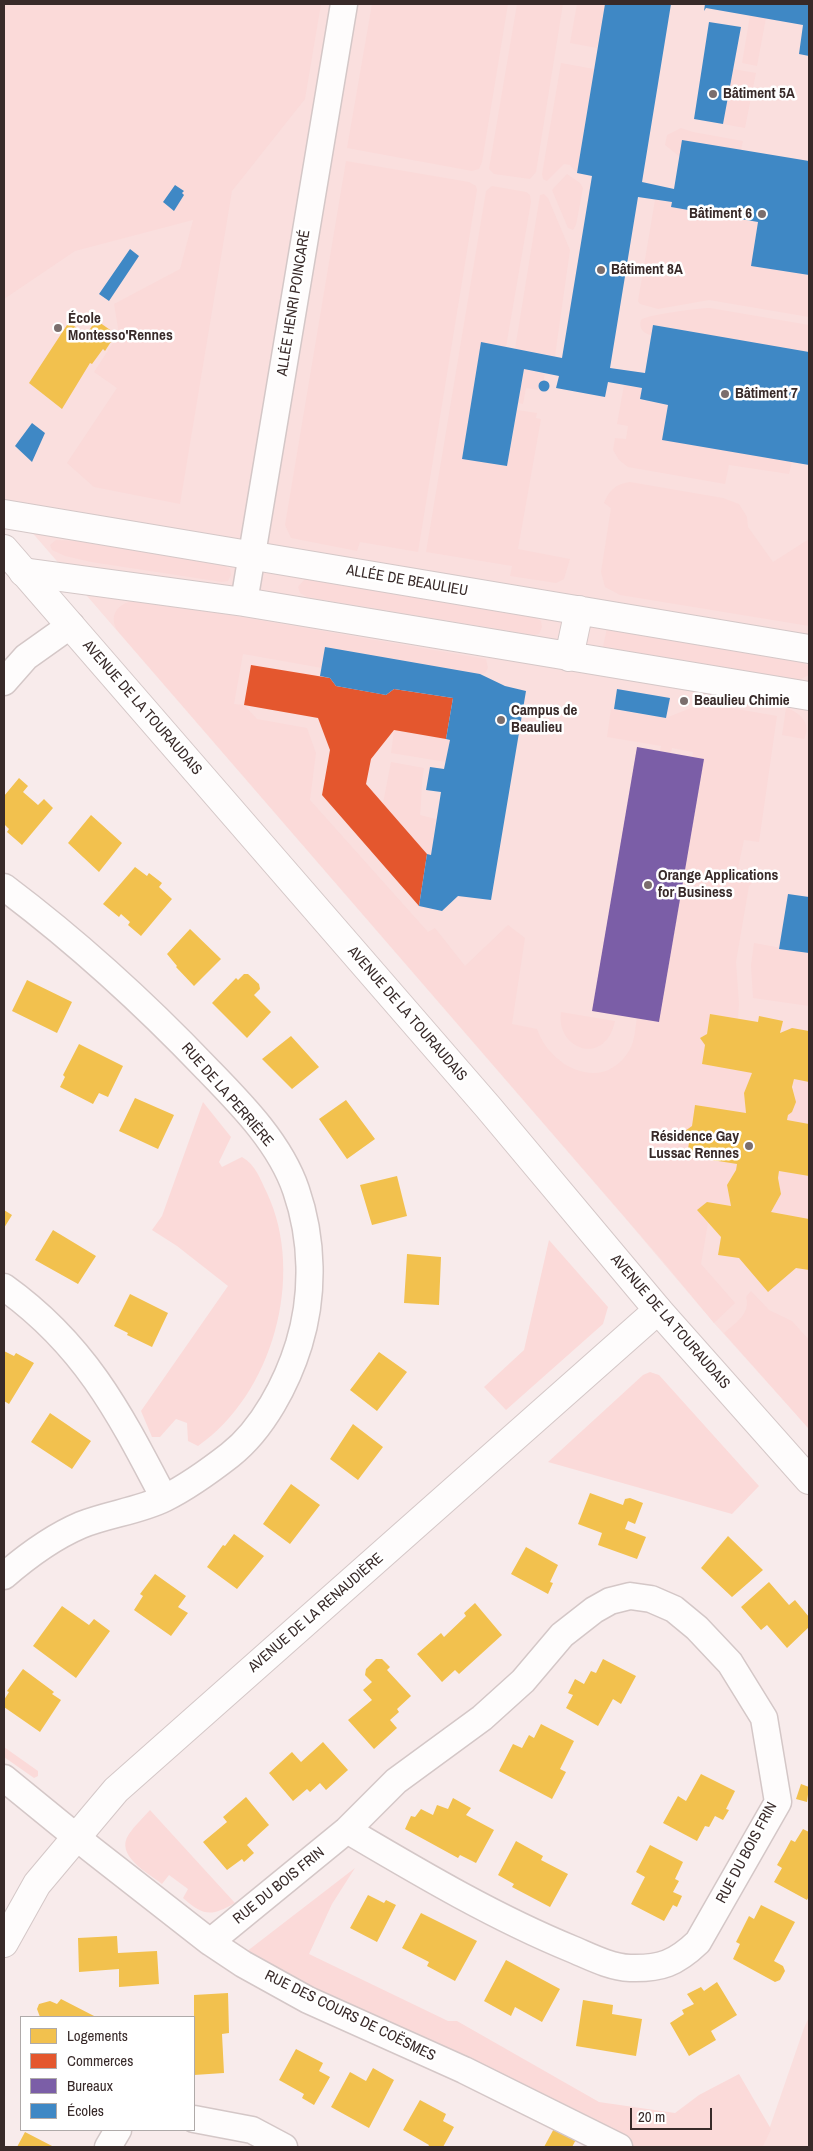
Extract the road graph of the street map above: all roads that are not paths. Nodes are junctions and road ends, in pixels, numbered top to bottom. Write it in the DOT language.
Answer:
graph roads {
  1 [pos="344,4"];
  2 [pos="4,514"];
  3 [pos="4,549"];
  4 [pos="252,554"];
  5 [pos="23,572"];
  6 [pos="244,602"];
  7 [pos="579,610"];
  8 [pos="70,625"];
  9 [pos="809,649"];
  10 [pos="570,657"];
  11 [pos="4,682"];
  12 [pos="809,696"];
  13 [pos="4,887"];
  14 [pos="4,1287"];
  15 [pos="658,1310"];
  16 [pos="809,1480"];
  17 [pos="164,1498"];
  18 [pos="4,1576"];
  19 [pos="4,1778"];
  20 [pos="347,1830"];
  21 [pos="76,1836"];
  22 [pos="4,1942"];
  23 [pos="210,1942"];
  24 [pos="195,2119"];
  25 [pos="117,2131"];
  26 [pos="108,2147"];
  27 [pos="284,2147"];
  28 [pos="619,2147"];
  1 -- 4 [label="street, ALLÉE HENRI POINCARÉ"];
  2 -- 4 [label="street, ALLÉE DE BEAULIEU"];
  3 -- 5 [label="street, AVENUE DE LA TOURAUDAIS"];
  4 -- 6 [label="street, ALLÉE HENRI POINCARÉ"];
  4 -- 7 [label="street, ALLÉE DE BEAULIEU"];
  5 -- 6 [label="street"];
  5 -- 8 [label="street, AVENUE DE LA TOURAUDAIS"];
  6 -- 10 [label="street"];
  7 -- 9 [label="street, ALLÉE DE BEAULIEU"];
  7 -- 10 [label="street"];
  8 -- 11 [label="street"];
  8 -- 15 [label="street, AVENUE DE LA TOURAUDAIS"];
  10 -- 12 [label="street"];
  13 -- 17 [label="street, RUE DE LA PERRIÈRE"];
  14 -- 17 [label="street"];
  15 -- 16 [label="street, AVENUE DE LA TOURAUDAIS"];
  15 -- 21 [label="street, AVENUE DE LA RENAUDIÈRE"];
  17 -- 18 [label="street, RUE DE LA PERRIÈRE"];
  19 -- 21 [label="street, RUE DES COURS DE COËSMES"];
  20 -- 20 [label="street, RUE DU BOIS FRIN"];
  20 -- 23 [label="street, RUE DU BOIS FRIN"];
  21 -- 22 [label="street, AVENUE DE LA RENAUDIÈRE"];
  21 -- 23 [label="street, RUE DES COURS DE COËSMES"];
  23 -- 28 [label="street, RUE DES COURS DE COËSMES"];
  24 -- 27 [label="street"];
  25 -- 26 [label="street"];
}
